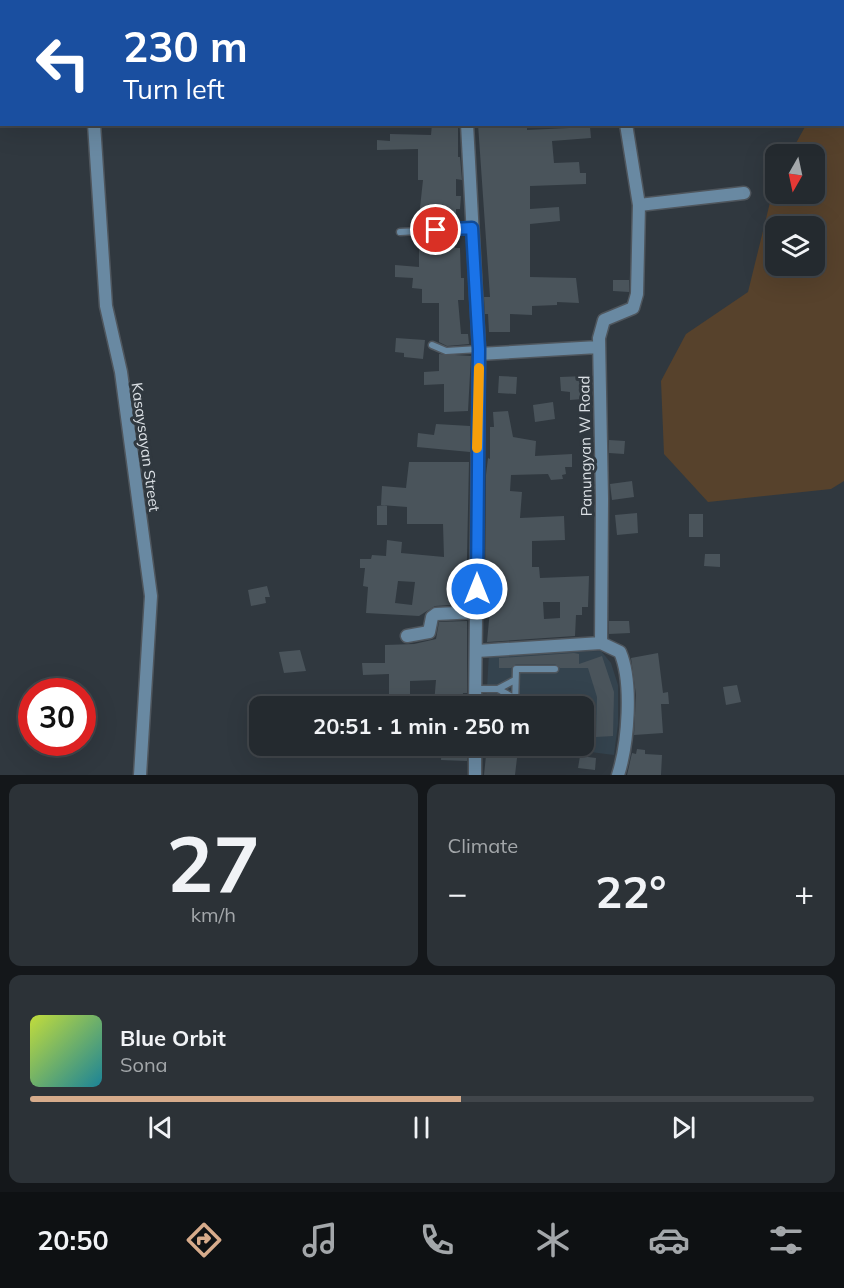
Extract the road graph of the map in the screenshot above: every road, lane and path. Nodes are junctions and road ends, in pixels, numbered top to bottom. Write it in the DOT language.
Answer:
graph roads {
  1 [pos="94,126"];
  2 [pos="467,126"];
  3 [pos="626,126"];
  4 [pos="744,193"];
  5 [pos="639,205"];
  6 [pos="472,228"];
  7 [pos="400,232"];
  8 [pos="432,345"];
  9 [pos="598,347"];
  10 [pos="479,351"];
  11 [pos="477,612"];
  12 [pos="407,636"];
  13 [pos="601,643"];
  14 [pos="477,651"];
  15 [pos="555,669"];
  16 [pos="515,680"];
  17 [pos="476,689"];
  18 [pos="498,689"];
  19 [pos="476,696"];
  20 [pos="510,696"];
  21 [pos="514,696"];
  22 [pos="475,756"];
  23 [pos="140,775"];
  24 [pos="475,775"];
  25 [pos="618,775"];
  1 -- 23 [label="street, Kasaysayan Street"];
  2 -- 6 [label="street"];
  3 -- 5 [label="street, Panungyan W Road"];
  4 -- 5 [label="street"];
  5 -- 9 [label="street, Panungyan W Road"];
  6 -- 7 [label="lane"];
  6 -- 10 [label="street"];
  8 -- 10 [label="lane"];
  9 -- 10 [label="street"];
  9 -- 13 [label="street, Panungyan W Road"];
  10 -- 11 [label="street"];
  11 -- 12 [label="street"];
  11 -- 14 [label="street"];
  13 -- 14 [label="street"];
  13 -- 25 [label="street"];
  14 -- 17 [label="street"];
  15 -- 16 [label="lane"];
  16 -- 18 [label="lane"];
  16 -- 21 [label="lane"];
  17 -- 18 [label="lane"];
  17 -- 19 [label="street"];
  18 -- 20 [label="lane"];
  22 -- 24 [label="street"];
}
